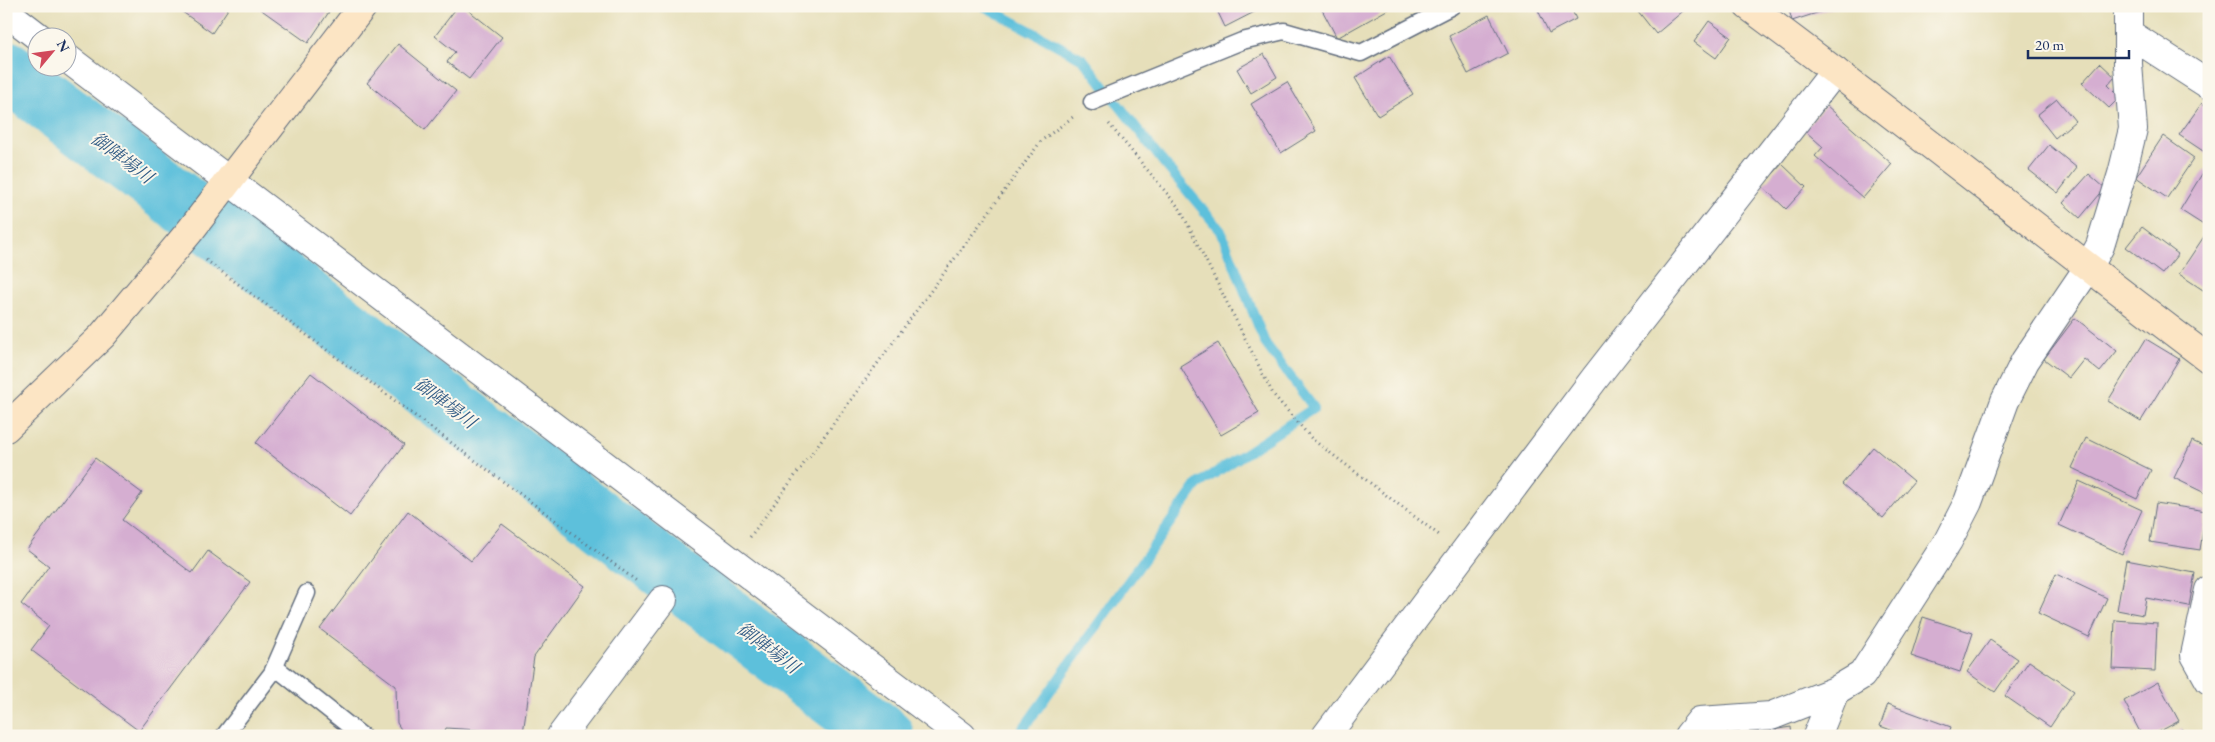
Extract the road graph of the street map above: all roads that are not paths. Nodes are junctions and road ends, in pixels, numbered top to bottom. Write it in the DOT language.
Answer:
graph roads {
  1 [pos="363,6"];
  2 [pos="1452,6"];
  3 [pos="1748,6"];
  4 [pos="2128,6"];
  5 [pos="6,12"];
  6 [pos="28,29"];
  7 [pos="2128,33"];
  8 [pos="78,67"];
  9 [pos="1835,71"];
  10 [pos="2209,85"];
  11 [pos="1092,102"];
  12 [pos="227,181"];
  13 [pos="2088,268"];
  14 [pos="2209,359"];
  15 [pos="6,428"];
  16 [pos="2209,590"];
  17 [pos="307,593"];
  18 [pos="663,600"];
  19 [pos="275,667"];
  20 [pos="2209,680"];
  21 [pos="1835,691"];
  22 [pos="224,736"];
  23 [pos="362,736"];
  24 [pos="561,736"];
  25 [pos="962,736"];
  26 [pos="1326,736"];
  27 [pos="1688,736"];
  28 [pos="1817,736"];
  1 -- 12 [label="street"];
  2 -- 11 [label="lane"];
  3 -- 9 [label="street"];
  4 -- 7 [label="street"];
  5 -- 6 [label="street"];
  7 -- 10 [label="street"];
  7 -- 13 [label="street"];
  8 -- 12 [label="street"];
  9 -- 13 [label="street"];
  9 -- 26 [label="street"];
  12 -- 15 [label="street"];
  12 -- 25 [label="street"];
  13 -- 14 [label="street"];
  13 -- 21 [label="street"];
  16 -- 20 [label="street"];
  17 -- 19 [label="lane"];
  18 -- 24 [label="street"];
  19 -- 22 [label="lane"];
  19 -- 23 [label="lane"];
  21 -- 27 [label="street"];
  21 -- 28 [label="street"];
}
